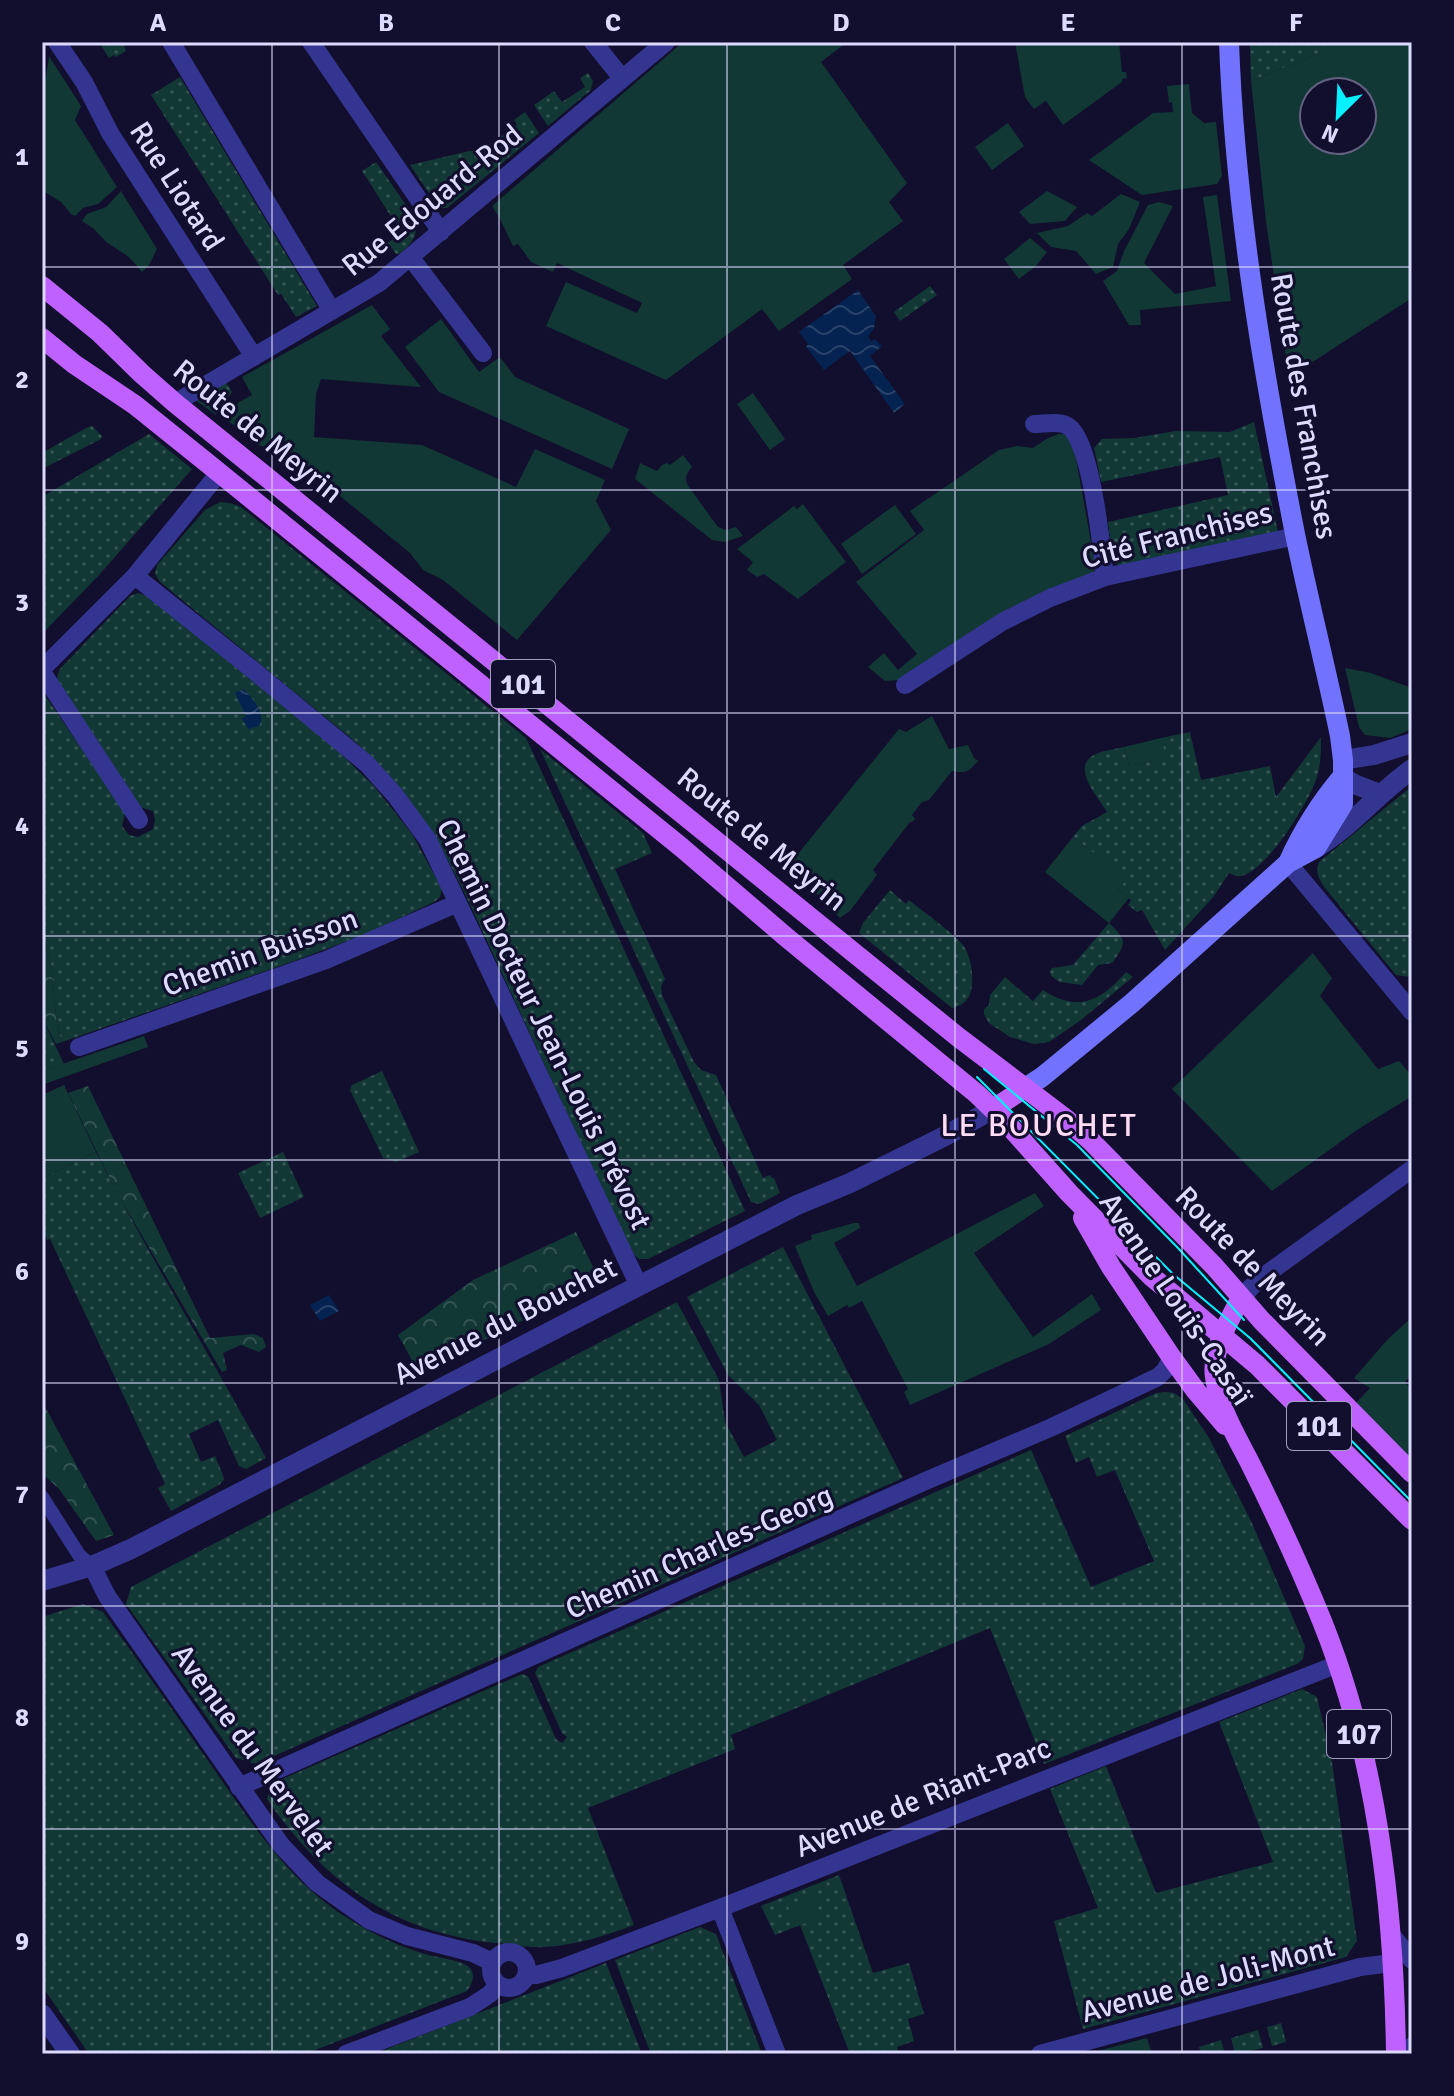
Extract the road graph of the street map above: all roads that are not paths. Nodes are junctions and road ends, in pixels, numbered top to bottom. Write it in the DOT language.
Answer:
graph roads {
  1 [pos="57,42"];
  2 [pos="171,42"];
  3 [pos="311,42"];
  4 [pos="666,42"];
  5 [pos="1229,42"];
  6 [pos="596,43"];
  7 [pos="622,78"];
  8 [pos="441,232"];
  9 [pos="411,258"];
  10 [pos="42,286"];
  11 [pos="332,311"];
  12 [pos="42,338"];
  13 [pos="483,353"];
  14 [pos="254,357"];
  15 [pos="175,403"];
  16 [pos="1034,424"];
  17 [pos="216,476"];
  18 [pos="1296,536"];
  19 [pos="135,576"];
  20 [pos="1105,577"];
  21 [pos="42,670"];
  22 [pos="905,685"];
  23 [pos="1412,743"];
  24 [pos="1343,768"];
  25 [pos="1412,769"];
  26 [pos="1380,794"];
  27 [pos="139,820"];
  28 [pos="1316,848"];
  29 [pos="1288,863"];
  30 [pos="458,903"];
  31 [pos="1412,1012"];
  32 [pos="79,1047"];
  33 [pos="1025,1088"];
  34 [pos="993,1109"];
  35 [pos="1412,1169"];
  36 [pos="1069,1193"];
  37 [pos="639,1286"];
  38 [pos="1241,1298"];
  39 [pos="1224,1333"];
  40 [pos="1172,1358"];
  41 [pos="1235,1438"];
  42 [pos="1412,1473"];
  43 [pos="42,1497"];
  44 [pos="1412,1520"];
  45 [pos="92,1566"];
  46 [pos="42,1581"];
  47 [pos="1338,1664"];
  48 [pos="239,1787"];
  49 [pos="720,1908"];
  50 [pos="1402,1961"];
  51 [pos="492,1962"];
  52 [pos="526,1975"];
  53 [pos="497,1985"];
  54 [pos="42,2014"];
  55 [pos="1412,2046"];
  56 [pos="70,2054"];
  57 [pos="346,2054"];
  58 [pos="777,2054"];
  59 [pos="1040,2054"];
  60 [pos="1396,2054"];
  61 [pos="1410,2054"];
  1 -- 14 [label="street, Rue Liotard"];
  2 -- 11 [label="street"];
  3 -- 8 [label="street"];
  4 -- 7 [label="street, Rue Edouard-Rod"];
  5 -- 18 [label="main road, Route des Franchises"];
  6 -- 7 [label="street"];
  7 -- 8 [label="street, Rue Edouard-Rod"];
  8 -- 9 [label="street, Rue Edouard-Rod"];
  9 -- 11 [label="street, Rue Edouard-Rod"];
  9 -- 13 [label="street"];
  10 -- 15 [label="main road, Route de Meyrin / 101"];
  11 -- 14 [label="street, Rue Edouard-Rod"];
  12 -- 17 [label="main road, Route de Meyrin / 101"];
  14 -- 15 [label="street, Rue Edouard-Rod"];
  15 -- 33 [label="main road, Route de Meyrin / 101"];
  16 -- 20 [label="street"];
  17 -- 19 [label="street"];
  17 -- 34 [label="main road, Route de Meyrin / 101"];
  18 -- 20 [label="street, Cité Franchises"];
  18 -- 24 [label="main road, Route des Franchises"];
  19 -- 21 [label="street"];
  19 -- 30 [label="street, Chemin Docteur Jean-Louis Prévost"];
  20 -- 22 [label="street, Cité Franchises"];
  21 -- 27 [label="street"];
  23 -- 24 [label="street"];
  24 -- 26 [label="street"];
  24 -- 28 [label="main road, Route des Franchises"];
  24 -- 29 [label="main road"];
  25 -- 26 [label="street"];
  26 -- 28 [label="street"];
  28 -- 29 [label="main road"];
  29 -- 31 [label="street"];
  29 -- 33 [label="main road"];
  30 -- 32 [label="street, Chemin Buisson"];
  30 -- 37 [label="street, Chemin Docteur Jean-Louis Prévost"];
  33 -- 34 [label="main road"];
  33 -- 38 [label="main road, Route de Meyrin / 101"];
  34 -- 36 [label="main road, Route de Meyrin / 101"];
  34 -- 37 [label="street, Avenue du Bouchet"];
  35 -- 38 [label="street"];
  36 -- 39 [label="main road, Route de Meyrin / 101"];
  36 -- 40 [label="main road, Avenue Louis-Casaï / 107"];
  37 -- 45 [label="street, Avenue du Bouchet"];
  38 -- 39 [label="main road, Avenue Louis-Casaï"];
  38 -- 42 [label="main road, Route de Meyrin / 101"];
  39 -- 41 [label="main road, Avenue Louis-Casaï / 107"];
  39 -- 44 [label="main road, Route de Meyrin / 101"];
  40 -- 41 [label="main road, Avenue Louis-Casaï / 107"];
  40 -- 48 [label="street, Chemin Charles-Georg"];
  41 -- 47 [label="main road, Avenue Louis-Casaï / 107"];
  43 -- 45 [label="street"];
  45 -- 46 [label="street, Avenue du Bouchet"];
  45 -- 48 [label="street, Avenue du Mervelet"];
  47 -- 49 [label="street, Avenue de Riant-Parc"];
  47 -- 50 [label="main road, Avenue Louis-Casaï / 107"];
  48 -- 51 [label="street, Avenue du Mervelet"];
  49 -- 52 [label="street, Avenue de Riant-Parc"];
  49 -- 58 [label="street"];
  50 -- 59 [label="street, Avenue de Joli-Mont"];
  50 -- 60 [label="main road, Avenue Louis-Casaï / 107"];
  51 -- 52 [label="street"];
  51 -- 53 [label="street"];
  52 -- 53 [label="street"];
  53 -- 57 [label="street"];
  54 -- 56 [label="street"];
  55 -- 61 [label="street"];
}
